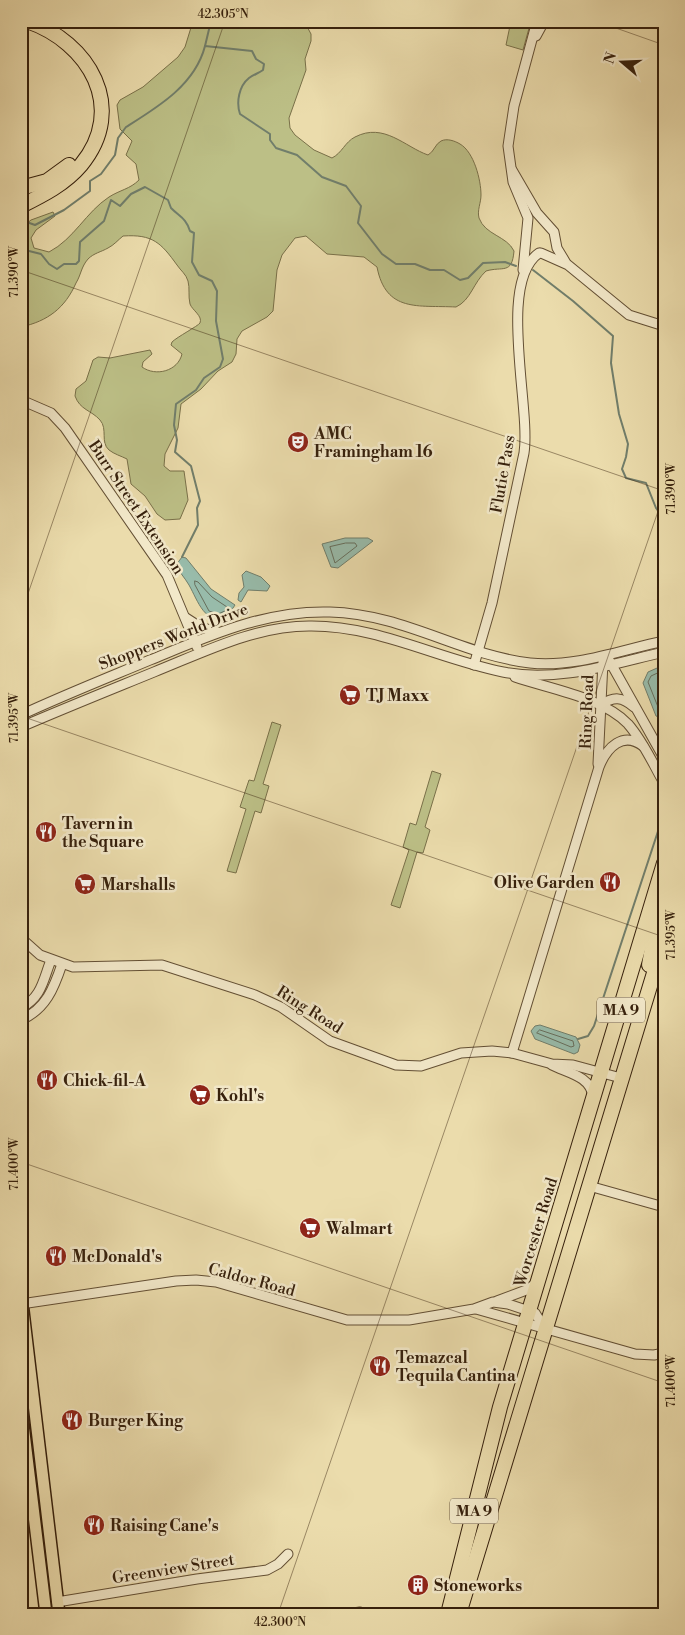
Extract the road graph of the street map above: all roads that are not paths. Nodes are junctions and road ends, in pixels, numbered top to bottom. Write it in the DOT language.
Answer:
graph roads {
  1 [pos="27,21"];
  2 [pos="536,21"];
  3 [pos="550,21"];
  4 [pos="21,28"];
  5 [pos="533,43"];
  6 [pos="510,168"];
  7 [pos="21,188"];
  8 [pos="21,206"];
  9 [pos="549,227"];
  10 [pos="527,238"];
  11 [pos="555,240"];
  12 [pos="540,253"];
  13 [pos="568,265"];
  14 [pos="522,285"];
  15 [pos="664,326"];
  16 [pos="21,400"];
  17 [pos="186,618"];
  18 [pos="219,632"];
  19 [pos="664,641"];
  20 [pos="195,642"];
  21 [pos="479,650"];
  22 [pos="664,652"];
  23 [pos="200,654"];
  24 [pos="604,654"];
  25 [pos="474,665"];
  26 [pos="607,665"];
  27 [pos="494,670"];
  28 [pos="601,705"];
  29 [pos="639,713"];
  30 [pos="21,715"];
  31 [pos="36,721"];
  32 [pos="21,727"];
  33 [pos="21,736"];
  34 [pos="643,746"];
  35 [pos="664,758"];
  36 [pos="597,771"];
  37 [pos="664,783"];
  38 [pos="664,863"];
  39 [pos="664,904"];
  40 [pos="21,938"];
  41 [pos="664,940"];
  42 [pos="51,960"];
  43 [pos="62,964"];
  44 [pos="644,1003"];
  45 [pos="21,1008"];
  46 [pos="21,1020"];
  47 [pos="512,1053"];
  48 [pos="552,1064"];
  49 [pos="602,1073"];
  50 [pos="622,1078"];
  51 [pos="593,1104"];
  52 [pos="589,1186"];
  53 [pos="664,1207"];
  54 [pos="539,1278"];
  55 [pos="22,1300"];
  56 [pos="493,1302"];
  57 [pos="474,1309"];
  58 [pos="528,1316"];
  59 [pos="545,1329"];
  60 [pos="664,1353"];
  61 [pos="21,1408"];
  62 [pos="288,1554"];
  63 [pos="58,1608"];
  64 [pos="360,1612"];
  65 [pos="46,1614"];
  66 [pos="347,1614"];
  67 [pos="448,1614"];
  68 [pos="459,1614"];
  1 -- 8 [label="highway"];
  2 -- 5 [label="street"];
  3 -- 5 [label="street"];
  4 -- 7 [label="highway"];
  5 -- 6 [label="street"];
  6 -- 9 [label="street"];
  6 -- 10 [label="street, Flutie Pass"];
  9 -- 10 [label="street"];
  9 -- 11 [label="street"];
  10 -- 12 [label="street"];
  10 -- 14 [label="street, Flutie Pass"];
  11 -- 12 [label="street"];
  11 -- 13 [label="street"];
  12 -- 13 [label="street"];
  12 -- 14 [label="street, Flutie Pass"];
  13 -- 15 [label="street"];
  14 -- 21 [label="street, Flutie Pass"];
  16 -- 17 [label="street, Burr Street Extension"];
  17 -- 18 [label="street"];
  17 -- 20 [label="street, Burr Street Extension"];
  18 -- 20 [label="street, Shoppers World Drive"];
  18 -- 21 [label="street, Shoppers World Drive"];
  19 -- 24 [label="street, Shoppers World Drive"];
  20 -- 23 [label="street, Burr Street Extension"];
  20 -- 30 [label="street, Shoppers World Drive"];
  21 -- 24 [label="street, Shoppers World Drive"];
  21 -- 25 [label="street, Flutie Pass"];
  22 -- 26 [label="street, Shoppers World Drive"];
  23 -- 25 [label="street, Shoppers World Drive"];
  23 -- 31 [label="street, Shoppers World Drive"];
  24 -- 26 [label="street, Ring Road"];
  25 -- 27 [label="street, Shoppers World Drive"];
  26 -- 27 [label="street, Shoppers World Drive"];
  26 -- 28 [label="street, Ring Road"];
  26 -- 29 [label="street"];
  27 -- 28 [label="street, Shoppers World Drive"];
  28 -- 29 [label="street"];
  28 -- 34 [label="street, Shoppers World Drive"];
  28 -- 36 [label="street, Ring Road"];
  29 -- 35 [label="street"];
  31 -- 32 [label="street, Shoppers World Drive"];
  31 -- 33 [label="street"];
  34 -- 36 [label="street, Ring Road"];
  34 -- 37 [label="street, Shoppers World Drive"];
  36 -- 47 [label="street, Ring Road"];
  38 -- 49 [label="highway, Worcester Road / MA 9"];
  39 -- 44 [label="highway"];
  40 -- 42 [label="street, Ring Road"];
  41 -- 44 [label="highway, MA 9"];
  42 -- 43 [label="street, Ring Road"];
  42 -- 45 [label="street"];
  43 -- 46 [label="street"];
  43 -- 47 [label="street, Ring Road"];
  44 -- 50 [label="highway, MA 9"];
  47 -- 48 [label="street, Ring Road"];
  48 -- 49 [label="street, Ring Road"];
  48 -- 51 [label="street"];
  49 -- 50 [label="street, Ring Road"];
  49 -- 51 [label="highway, Worcester Road / MA 9"];
  50 -- 52 [label="highway, MA 9"];
  51 -- 54 [label="highway, Worcester Road / MA 9"];
  52 -- 53 [label="street"];
  52 -- 59 [label="highway, MA 9"];
  54 -- 56 [label="street"];
  54 -- 58 [label="highway, Worcester Road / MA 9"];
  55 -- 57 [label="street, Caldor Road"];
  55 -- 63 [label="main road"];
  56 -- 57 [label="street, Caldor Road"];
  56 -- 58 [label="street, Caldor Road"];
  57 -- 58 [label="street, Caldor Road"];
  58 -- 59 [label="street, Caldor Road"];
  58 -- 59 [label="street"];
  58 -- 67 [label="highway, Worcester Road / MA 9"];
  59 -- 60 [label="street, Caldor Road"];
  59 -- 68 [label="highway, MA 9"];
  61 -- 65 [label="main road"];
  62 -- 63 [label="street, Greenview Street"];
  64 -- 66 [label="street"];
}
